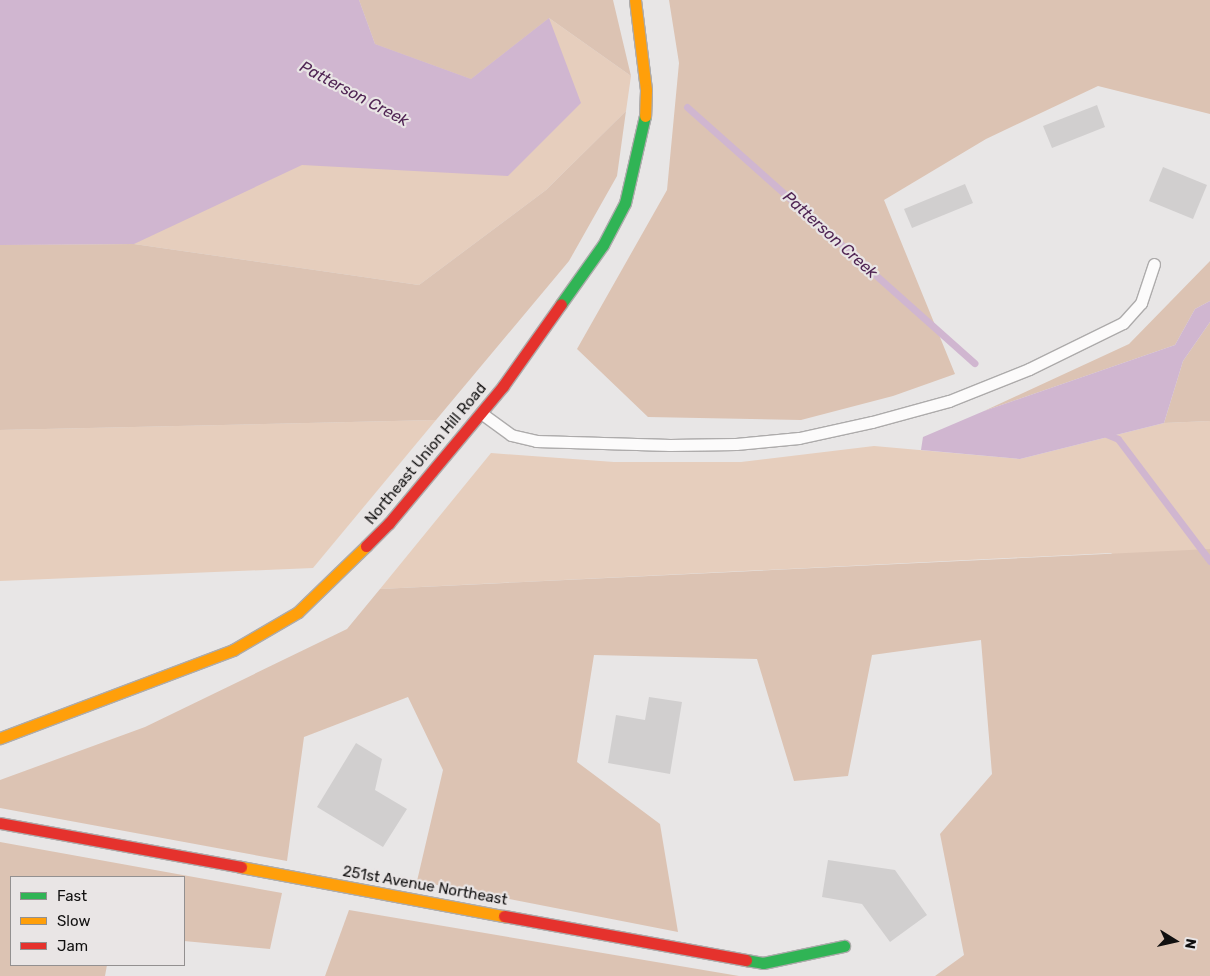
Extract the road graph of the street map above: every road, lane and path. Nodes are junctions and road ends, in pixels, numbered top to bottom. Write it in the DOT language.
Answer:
graph roads {
  1 [pos="635,0"];
  2 [pos="1154,264"];
  3 [pos="481,413"];
  4 [pos="0,738"];
  5 [pos="0,823"];
  6 [pos="844,946"];
  1 -- 3 [label="street, Northeast Union Hill Road"];
  2 -- 3 [label="lane"];
  3 -- 4 [label="street, Northeast Union Hill Road"];
  5 -- 6 [label="street, 251st Avenue Northeast"];
}
